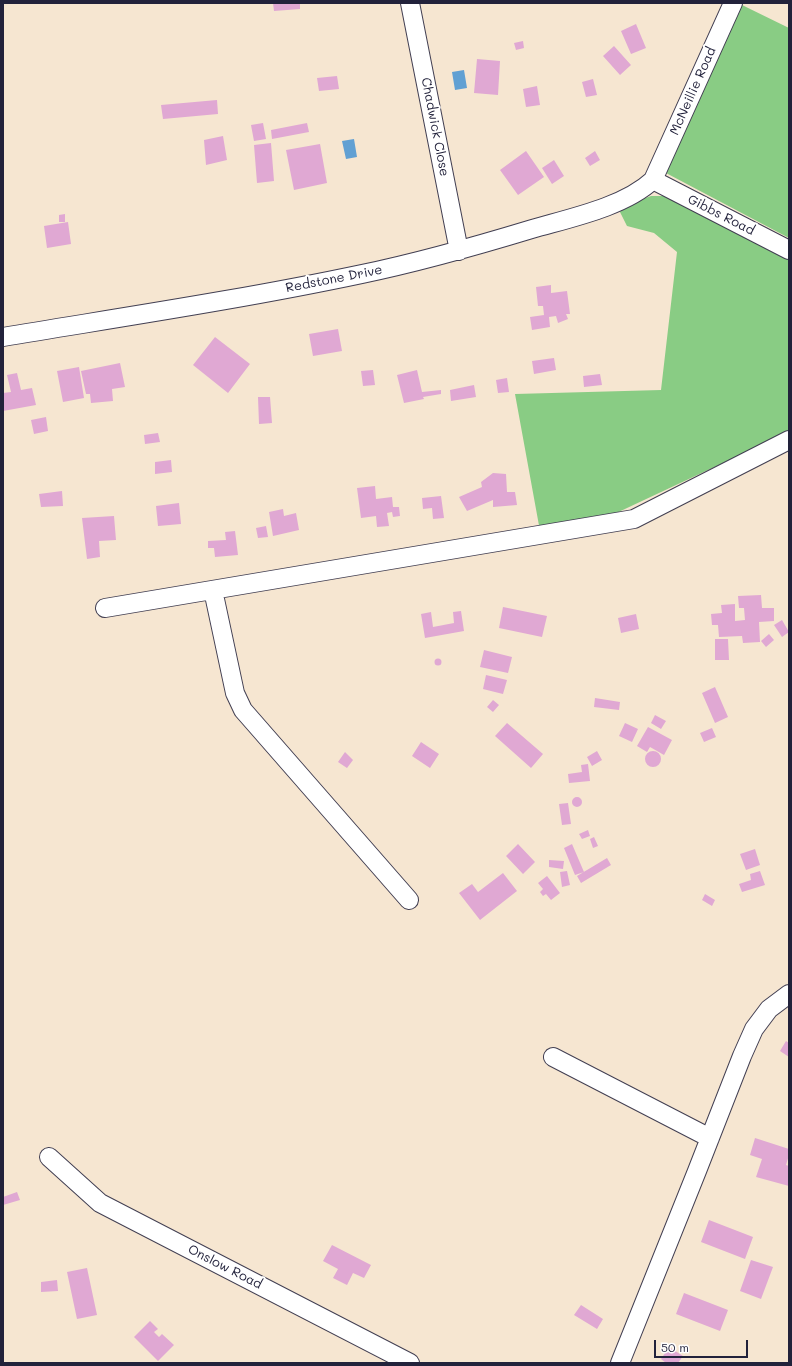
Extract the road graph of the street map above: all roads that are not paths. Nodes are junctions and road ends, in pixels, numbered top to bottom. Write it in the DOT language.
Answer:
graph roads {
  1 [pos="410,3"];
  2 [pos="733,3"];
  3 [pos="653,180"];
  4 [pos="789,250"];
  5 [pos="459,251"];
  6 [pos="3,337"];
  7 [pos="789,440"];
  8 [pos="213,590"];
  9 [pos="105,608"];
  10 [pos="409,900"];
  11 [pos="789,994"];
  12 [pos="553,1057"];
  13 [pos="710,1138"];
  14 [pos="50,1157"];
  15 [pos="410,1363"];
  16 [pos="620,1363"];
  1 -- 5 [label="street, Chadwick Close"];
  2 -- 3 [label="street, McNeillie Road"];
  3 -- 4 [label="street, Gibbs Road"];
  3 -- 5 [label="street, Redstone Drive"];
  5 -- 6 [label="street, Redstone Drive"];
  7 -- 8 [label="street"];
  8 -- 9 [label="street"];
  8 -- 10 [label="street"];
  11 -- 13 [label="street"];
  12 -- 13 [label="street"];
  13 -- 16 [label="street"];
  14 -- 15 [label="street, Onslow Road"];
}
